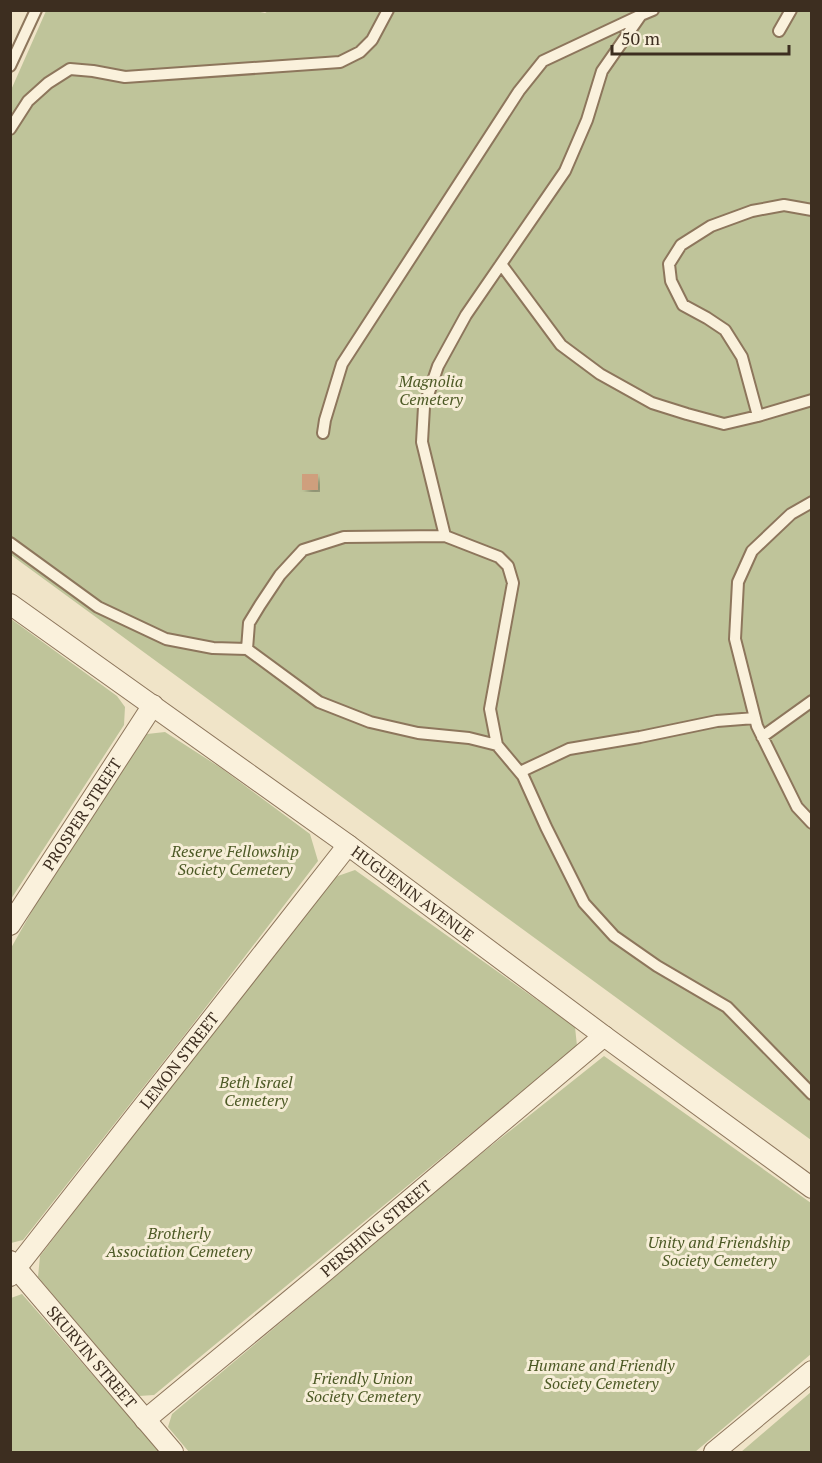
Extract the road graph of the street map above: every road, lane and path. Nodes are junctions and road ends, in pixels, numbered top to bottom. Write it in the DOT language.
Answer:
graph roads {
  1 [pos="36,10"];
  2 [pos="388,10"];
  3 [pos="653,10"];
  4 [pos="791,10"];
  5 [pos="641,15"];
  6 [pos="779,31"];
  7 [pos="10,66"];
  8 [pos="10,129"];
  9 [pos="812,210"];
  10 [pos="501,264"];
  11 [pos="812,400"];
  12 [pos="758,416"];
  13 [pos="323,433"];
  14 [pos="812,502"];
  15 [pos="445,536"];
  16 [pos="10,543"];
  17 [pos="10,604"];
  18 [pos="247,649"];
  19 [pos="812,701"];
  20 [pos="153,705"];
  21 [pos="755,718"];
  22 [pos="762,737"];
  23 [pos="497,745"];
  24 [pos="520,772"];
  25 [pos="812,824"];
  26 [pos="348,844"];
  27 [pos="10,925"];
  28 [pos="604,1036"];
  29 [pos="812,1094"];
  30 [pos="812,1188"];
  31 [pos="13,1268"];
  32 [pos="812,1371"];
  33 [pos="145,1420"];
  34 [pos="173,1452"];
  35 [pos="714,1452"];
  1 -- 7 [label="lane"];
  2 -- 8 [label="lane"];
  3 -- 5 [label="lane"];
  4 -- 6 [label="lane"];
  5 -- 10 [label="lane"];
  5 -- 13 [label="lane"];
  9 -- 12 [label="lane"];
  10 -- 12 [label="lane"];
  10 -- 15 [label="lane"];
  11 -- 12 [label="lane"];
  14 -- 21 [label="lane"];
  15 -- 18 [label="lane"];
  15 -- 23 [label="lane"];
  16 -- 18 [label="lane"];
  17 -- 20 [label="street, HUGUENIN AVENUE"];
  18 -- 23 [label="lane"];
  19 -- 22 [label="lane"];
  20 -- 26 [label="street, HUGUENIN AVENUE"];
  20 -- 27 [label="street, PROSPER STREET"];
  21 -- 22 [label="lane"];
  21 -- 24 [label="lane"];
  22 -- 25 [label="lane"];
  23 -- 24 [label="lane"];
  24 -- 29 [label="lane"];
  26 -- 28 [label="street, HUGUENIN AVENUE"];
  26 -- 31 [label="street, LEMON STREET"];
  28 -- 30 [label="street, HUGUENIN AVENUE"];
  28 -- 33 [label="street, PERSHING STREET"];
  31 -- 33 [label="street, SKURVIN STREET"];
  32 -- 35 [label="street"];
  33 -- 34 [label="street, SKURVIN STREET"];
}
